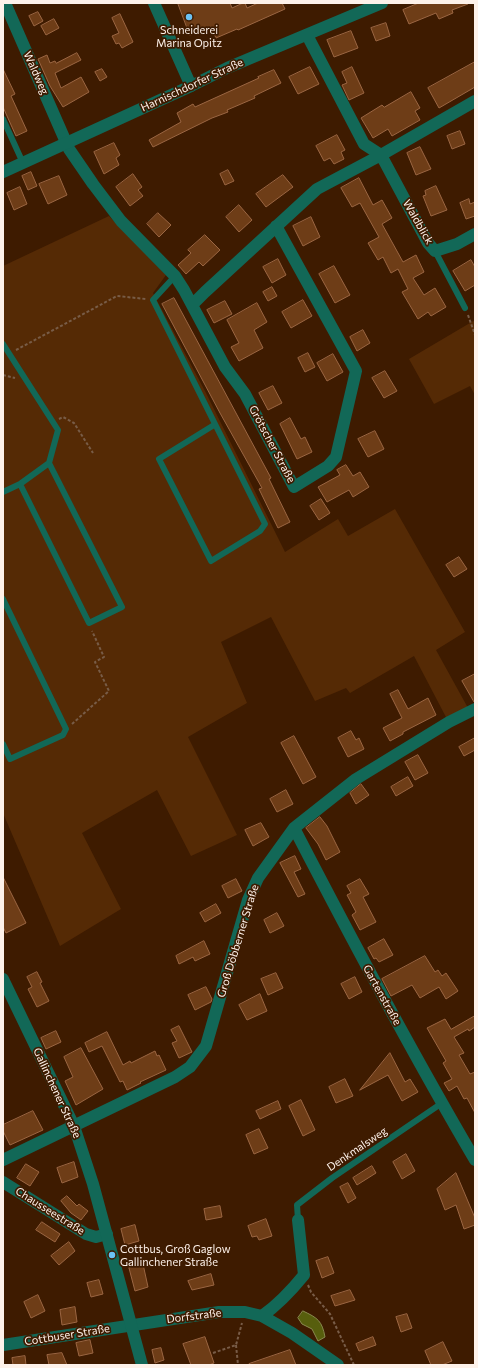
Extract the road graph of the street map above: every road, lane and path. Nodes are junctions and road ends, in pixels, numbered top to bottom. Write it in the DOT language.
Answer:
graph roads {
  1 [pos="5,3"];
  2 [pos="154,3"];
  3 [pos="379,4"];
  4 [pos="307,35"];
  5 [pos="190,86"];
  6 [pos="475,101"];
  7 [pos="3,119"];
  8 [pos="67,144"];
  9 [pos="381,155"];
  10 [pos="24,163"];
  11 [pos="3,172"];
  12 [pos="276,226"];
  13 [pos="475,234"];
  14 [pos="436,251"];
  15 [pos="175,276"];
  16 [pos="153,300"];
  17 [pos="192,305"];
  18 [pos="465,308"];
  19 [pos="475,335"];
  20 [pos="3,344"];
  21 [pos="10,353"];
  22 [pos="52,421"];
  23 [pos="214,425"];
  24 [pos="94,453"];
  25 [pos="49,463"];
  26 [pos="20,484"];
  27 [pos="3,492"];
  28 [pos="3,599"];
  29 [pos="89,623"];
  30 [pos="475,709"];
  31 [pos="66,729"];
  32 [pos="3,744"];
  33 [pos="294,828"];
  34 [pos="3,979"];
  35 [pos="442,1103"];
  36 [pos="74,1126"];
  37 [pos="3,1160"];
  38 [pos="475,1160"];
  39 [pos="3,1182"];
  40 [pos="298,1220"];
  41 [pos="107,1234"];
  42 [pos="304,1275"];
  43 [pos="245,1312"];
  44 [pos="262,1316"];
  45 [pos="131,1325"];
  46 [pos="3,1345"];
  47 [pos="236,1345"];
  48 [pos="213,1354"];
  49 [pos="142,1365"];
  50 [pos="238,1365"];
  51 [pos="338,1365"];
  52 [pos="354,1365"];
  1 -- 8 [label="street, Waldweg"];
  2 -- 5 [label="street"];
  3 -- 4 [label="street, Harnischdorfer Straße"];
  4 -- 5 [label="street, Harnischdorfer Straße"];
  4 -- 9 [label="street, Waldblick"];
  5 -- 8 [label="street, Harnischdorfer Straße"];
  6 -- 9 [label="street"];
  7 -- 10 [label="lane"];
  8 -- 10 [label="street, Harnischdorfer Straße"];
  8 -- 15 [label="street, Grötscher Straße"];
  9 -- 12 [label="street"];
  9 -- 14 [label="street, Waldblick"];
  10 -- 11 [label="street, Harnischdorfer Straße"];
  12 -- 17 [label="street"];
  12 -- 17 [label="street, Grötscher Straße"];
  13 -- 14 [label="street, Waldblick"];
  14 -- 18 [label="lane"];
  15 -- 16 [label="lane"];
  15 -- 17 [label="street, Grötscher Straße"];
  16 -- 21 [label="path"];
  16 -- 23 [label="lane"];
  18 -- 19 [label="path"];
  20 -- 21 [label="lane"];
  21 -- 22 [label="lane"];
  22 -- 24 [label="path"];
  22 -- 25 [label="lane"];
  23 -- 23 [label="lane"];
  25 -- 26 [label="lane"];
  25 -- 29 [label="lane"];
  26 -- 27 [label="lane"];
  26 -- 29 [label="lane"];
  28 -- 31 [label="lane"];
  29 -- 31 [label="path"];
  30 -- 33 [label="street, Groß Döbberner Straße"];
  31 -- 32 [label="lane"];
  33 -- 35 [label="street, Gartenstraße"];
  33 -- 36 [label="street, Groß Döbberner Straße"];
  34 -- 36 [label="street, Gallinchener Straße"];
  35 -- 38 [label="street, Gartenstraße"];
  35 -- 40 [label="lane, Denkmalsweg"];
  36 -- 37 [label="street, Groß Döbberner Straße"];
  36 -- 41 [label="street, Gallinchener Straße"];
  39 -- 41 [label="street, Chausseestraße"];
  40 -- 42 [label="street"];
  41 -- 45 [label="street"];
  42 -- 44 [label="street"];
  42 -- 52 [label="path"];
  43 -- 44 [label="street, Dorfstraße"];
  43 -- 45 [label="street, Dorfstraße"];
  43 -- 47 [label="path"];
  44 -- 51 [label="street, Dorfstraße"];
  45 -- 46 [label="street, Cottbuser Straße"];
  45 -- 49 [label="street"];
  47 -- 48 [label="path"];
  47 -- 50 [label="path"];
}
